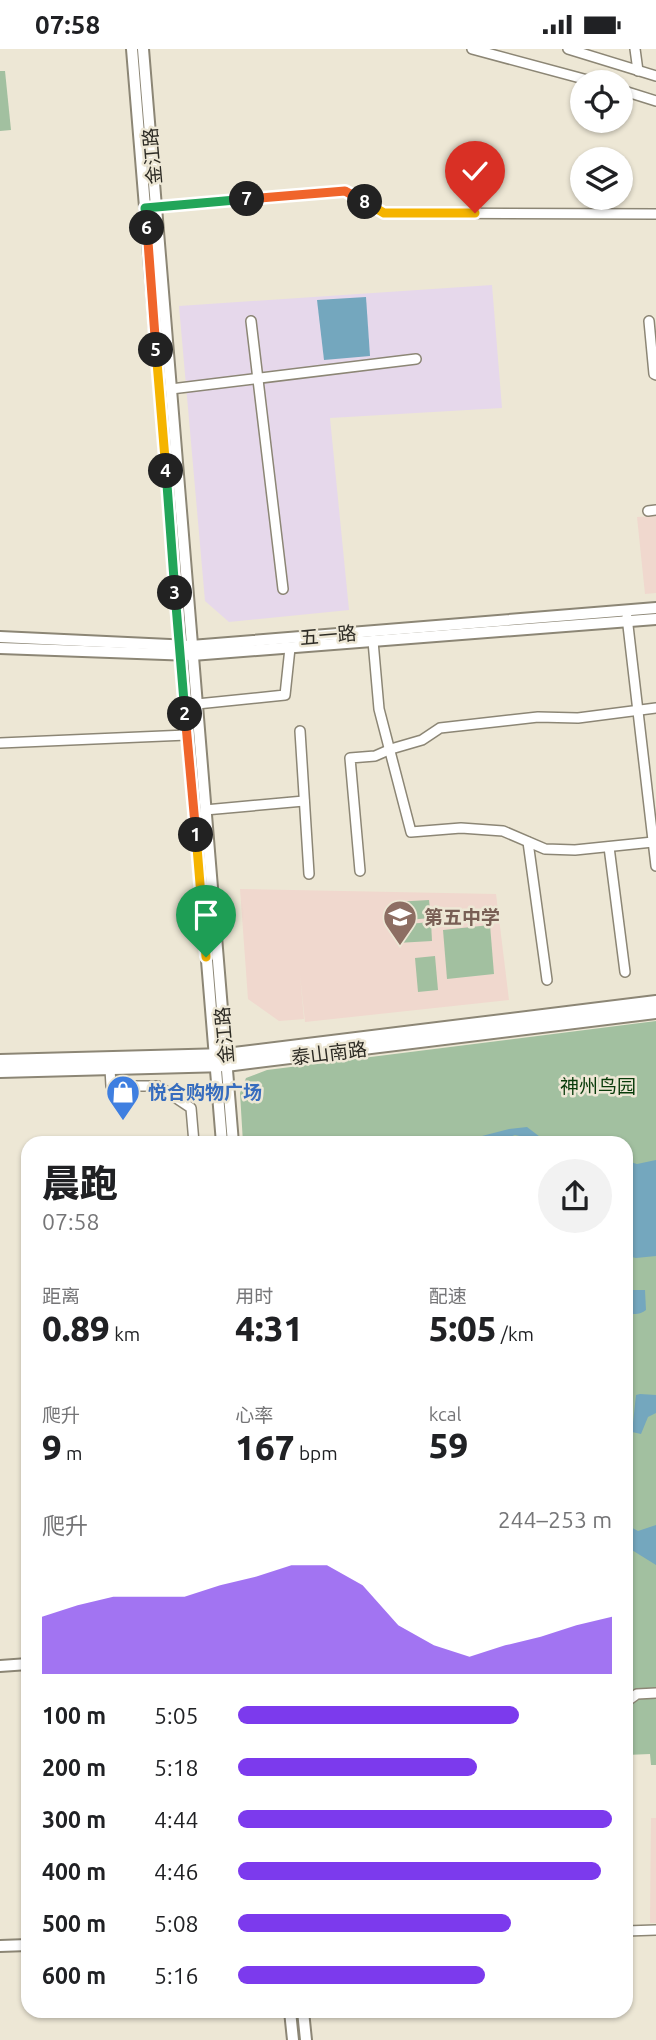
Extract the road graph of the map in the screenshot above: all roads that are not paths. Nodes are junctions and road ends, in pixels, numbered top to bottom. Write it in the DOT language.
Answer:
graph roads {
  1 [pos="132,49"];
  2 [pos="143,49"];
  3 [pos="472,49"];
  4 [pos="568,49"];
  5 [pos="635,49"];
  6 [pos="638,71"];
  7 [pos="570,75"];
  8 [pos="656,76"];
  9 [pos="633,94"];
  10 [pos="656,101"];
  11 [pos="151,208"];
  12 [pos="656,214"];
  13 [pos="251,321"];
  14 [pos="649,321"];
  15 [pos="416,359"];
  16 [pos="656,375"];
  17 [pos="257,378"];
  18 [pos="171,389"];
  19 [pos="283,589"];
  20 [pos="656,608"];
  21 [pos="626,616"];
  22 [pos="656,619"];
  23 [pos="0,637"];
  24 [pos="373,641"];
  25 [pos="0,648"];
  26 [pos="290,648"];
  27 [pos="186,651"];
  28 [pos="197,704"];
  29 [pos="656,708"];
  30 [pos="638,710"];
  31 [pos="300,731"];
  32 [pos="187,735"];
  33 [pos="0,743"];
  34 [pos="390,749"];
  35 [pos="304,801"];
  36 [pos="205,810"];
  37 [pos="528,842"];
  38 [pos="653,842"];
  39 [pos="609,846"];
  40 [pos="656,866"];
  41 [pos="204,868"];
  42 [pos="360,871"];
  43 [pos="309,874"];
  44 [pos="625,972"];
  45 [pos="547,980"];
  46 [pos="656,1002"];
  47 [pos="656,1013"];
  48 [pos="0,1061"];
  49 [pos="221,1061"];
  50 [pos="68,1065"];
  51 [pos="110,1069"];
  52 [pos="0,1072"];
  53 [pos="193,1136"];
  54 [pos="222,1136"];
  55 [pos="232,1136"];
  56 [pos="21,1664"];
  57 [pos="0,1666"];
  58 [pos="656,1693"];
  59 [pos="633,1697"];
  60 [pos="633,1930"];
  61 [pos="656,1930"];
  62 [pos="0,1945"];
  63 [pos="21,1945"];
  64 [pos="291,2018"];
  65 [pos="304,2018"];
  66 [pos="293,2040"];
  67 [pos="306,2040"];
  1 -- 11 [label="street, 金江路"];
  2 -- 11 [label="street, 金江路"];
  3 -- 7 [label="street"];
  4 -- 6 [label="street"];
  5 -- 6 [label="street"];
  6 -- 8 [label="street"];
  9 -- 10 [label="street"];
  11 -- 12 [label="street"];
  11 -- 18 [label="street, 金江路"];
  11 -- 27 [label="street, 金江路"];
  13 -- 17 [label="street"];
  14 -- 16 [label="street"];
  15 -- 17 [label="street"];
  17 -- 18 [label="street"];
  17 -- 19 [label="street"];
  18 -- 27 [label="street, 金江路"];
  20 -- 21 [label="street, 五一路"];
  21 -- 22 [label="street, 五一路"];
  21 -- 24 [label="street, 五一路"];
  21 -- 27 [label="street, 五一路"];
  21 -- 30 [label="street"];
  23 -- 27 [label="street, 五一路"];
  24 -- 26 [label="street, 五一路"];
  24 -- 34 [label="street"];
  25 -- 27 [label="street, 五一路"];
  26 -- 27 [label="street, 五一路"];
  26 -- 28 [label="street"];
  27 -- 28 [label="street, 金江路"];
  27 -- 32 [label="street, 金江路"];
  28 -- 36 [label="street, 金江路"];
  29 -- 30 [label="street"];
  30 -- 34 [label="street"];
  30 -- 38 [label="street"];
  31 -- 35 [label="street"];
  32 -- 33 [label="street"];
  32 -- 41 [label="street, 金江路"];
  34 -- 37 [label="street"];
  34 -- 42 [label="street"];
  35 -- 36 [label="street"];
  35 -- 43 [label="street"];
  36 -- 41 [label="street, 金江路"];
  37 -- 39 [label="street"];
  37 -- 45 [label="street"];
  38 -- 39 [label="street"];
  38 -- 40 [label="street"];
  39 -- 44 [label="street"];
  41 -- 49 [label="street, 金江路"];
  46 -- 49 [label="main road, 泰山南路"];
  47 -- 49 [label="main road, 泰山南路"];
  48 -- 50 [label="main road, 泰山南路"];
  49 -- 50 [label="main road, 泰山南路"];
  49 -- 51 [label="main road, 泰山南路"];
  49 -- 54 [label="street, 金江路"];
  49 -- 55 [label="street, 金江路"];
  50 -- 51 [label="main road, 泰山南路"];
  50 -- 52 [label="main road, 泰山南路"];
  51 -- 53 [label="street"];
  56 -- 57 [label="street"];
  58 -- 59 [label="street"];
  60 -- 61 [label="street"];
  62 -- 63 [label="street"];
  64 -- 66 [label="street"];
  65 -- 67 [label="street"];
}
